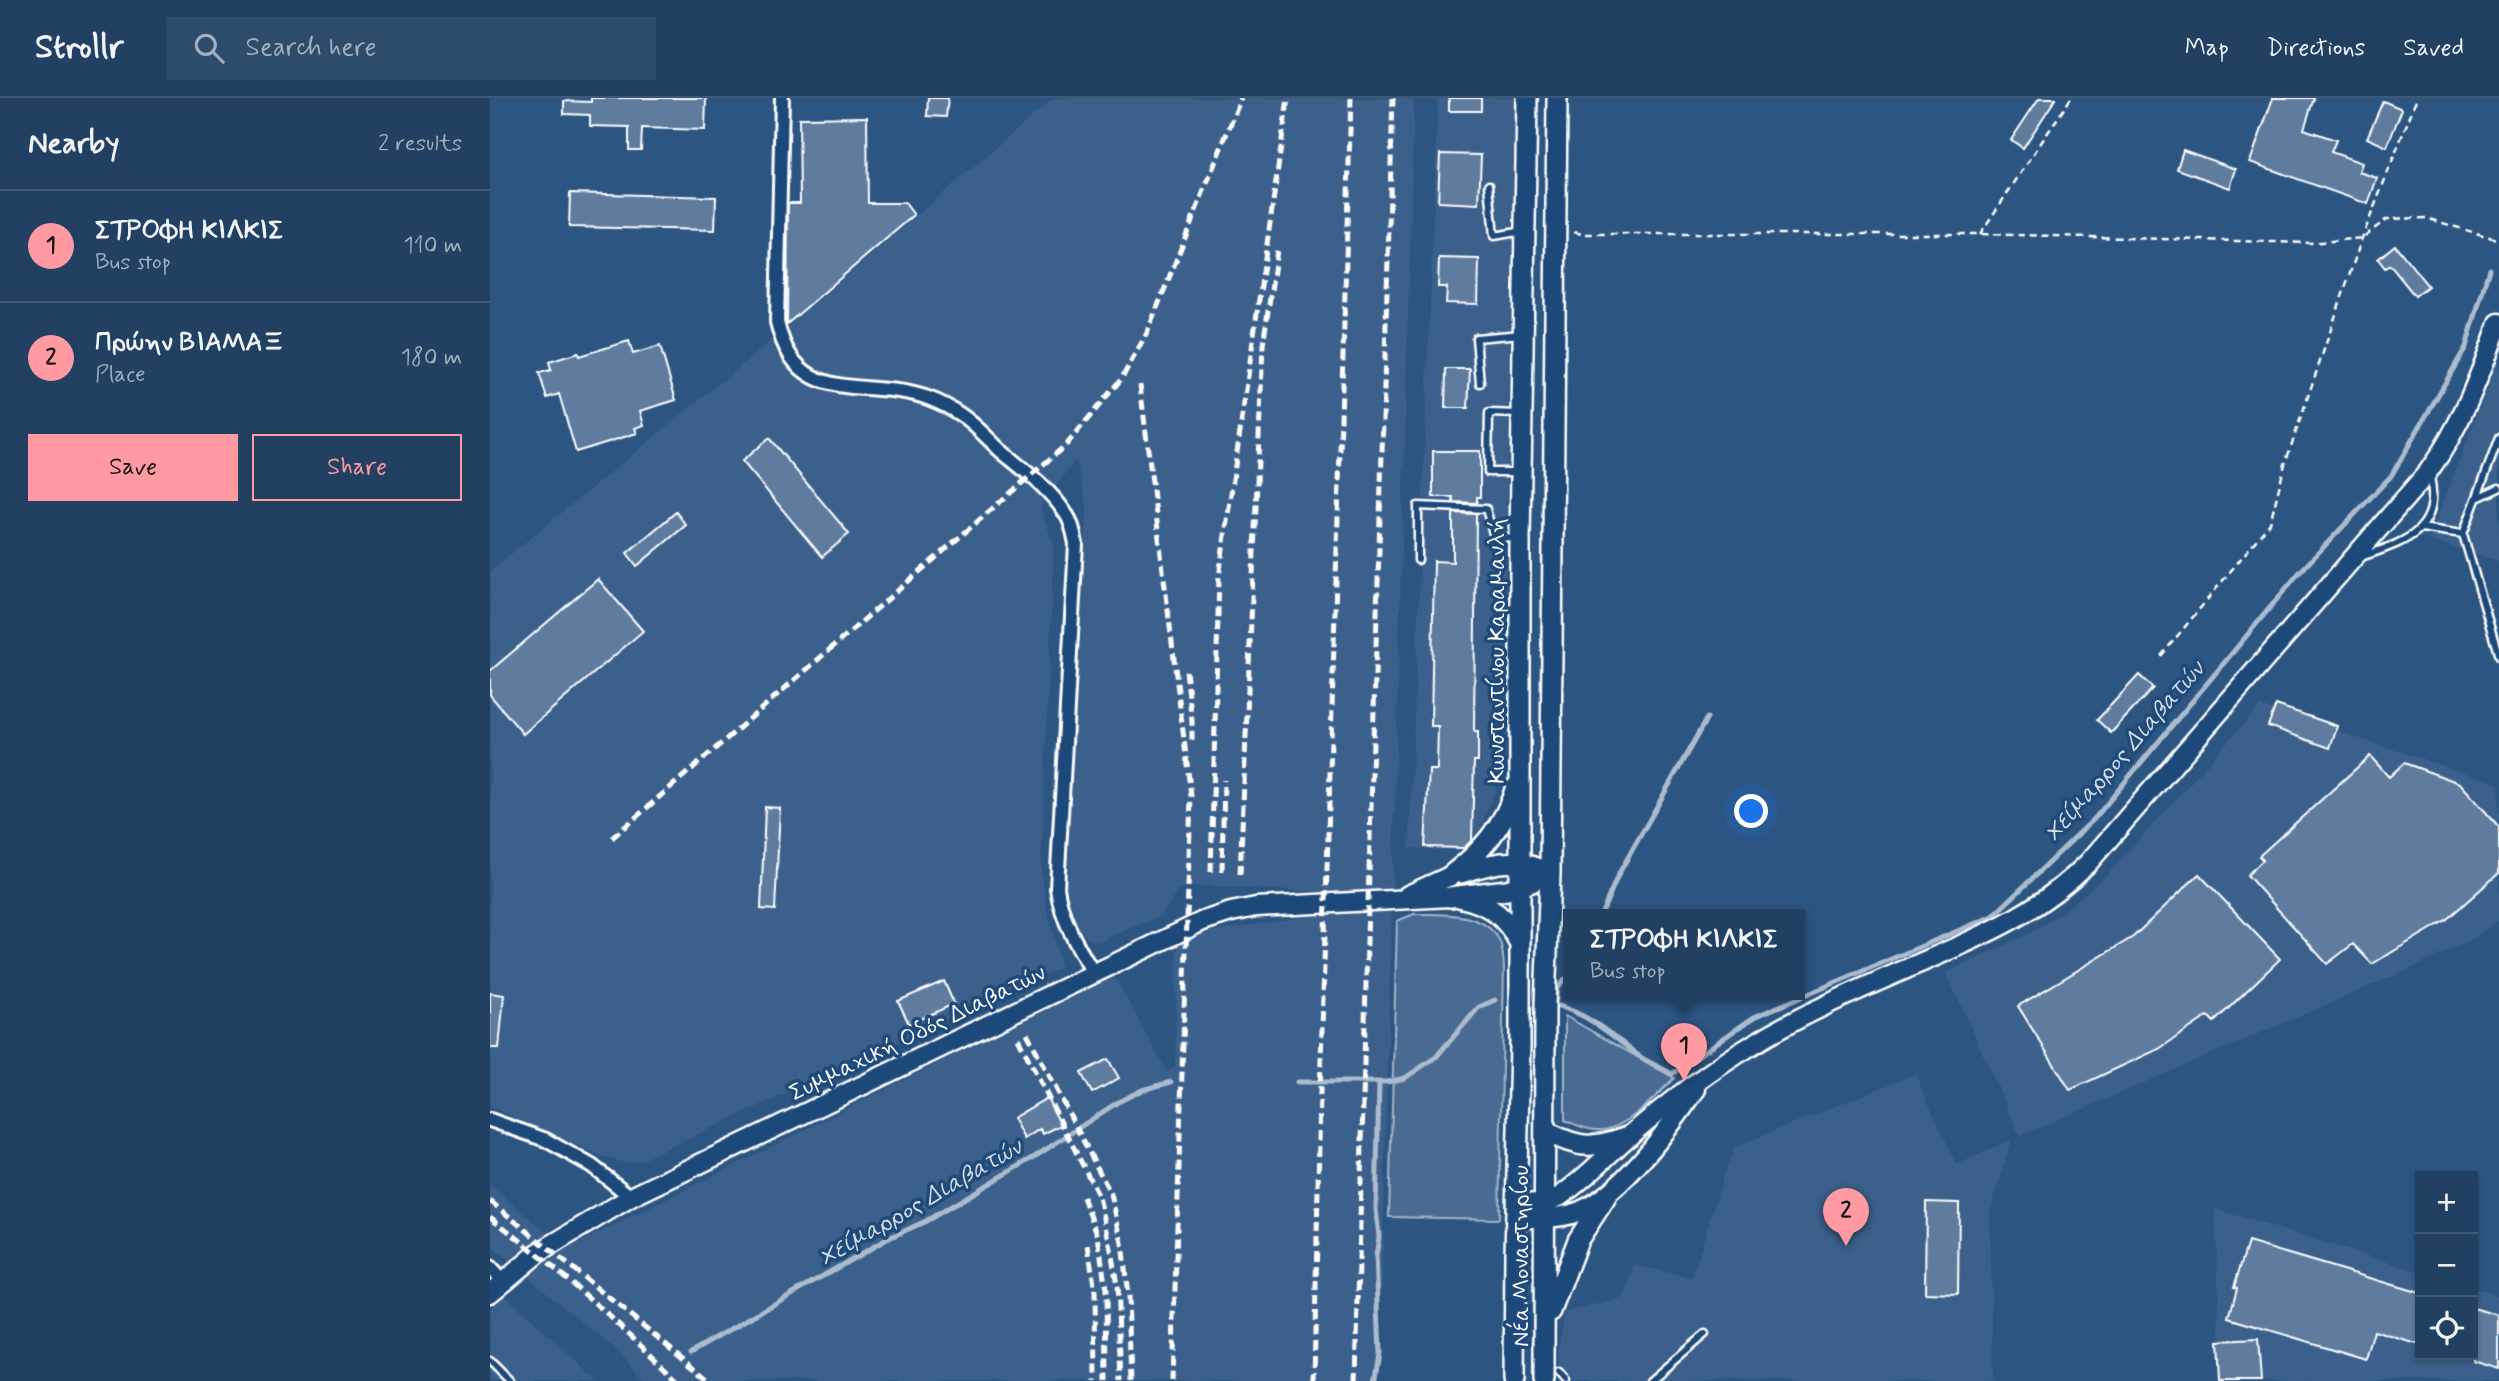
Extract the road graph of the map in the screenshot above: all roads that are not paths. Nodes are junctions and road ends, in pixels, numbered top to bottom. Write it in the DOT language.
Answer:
graph roads {
  1 [pos="782,98"];
  2 [pos="1527,98"];
  3 [pos="1557,98"];
  4 [pos="1489,185"];
  5 [pos="1525,231"];
  6 [pos="2499,323"];
  7 [pos="1524,334"];
  8 [pos="1480,383"];
  9 [pos="1522,414"];
  10 [pos="2499,438"];
  11 [pos="1521,472"];
  12 [pos="2428,472"];
  13 [pos="2499,488"];
  14 [pos="2477,498"];
  15 [pos="2421,528"];
  16 [pos="2463,534"];
  17 [pos="1520,539"];
  18 [pos="2356,559"];
  19 [pos="1418,560"];
  20 [pos="2499,657"];
  21 [pos="1521,773"];
  22 [pos="1521,861"];
  23 [pos="1550,874"];
  24 [pos="1450,876"];
  25 [pos="1521,886"];
  26 [pos="1450,897"];
  27 [pos="1395,900"];
  28 [pos="1520,944"];
  29 [pos="1094,974"];
  30 [pos="1702,1080"];
  31 [pos="490,1120"];
  32 [pos="1545,1131"];
  33 [pos="1629,1136"];
  34 [pos="631,1197"];
  35 [pos="1606,1197"];
  36 [pos="1544,1210"];
  37 [pos="1516,1211"];
  38 [pos="490,1268"];
  39 [pos="496,1287"];
  40 [pos="1705,1334"];
  41 [pos="1545,1336"];
  42 [pos="490,1361"];
  43 [pos="1552,1377"];
  44 [pos="510,1381"];
  45 [pos="1514,1381"];
  46 [pos="1566,1381"];
  47 [pos="1650,1381"];
  1 -- 29 [label="street"];
  2 -- 5 [label="main road, Κωνσταντίνου Καραμανλή"];
  3 -- 23 [label="main road"];
  4 -- 5 [label="lane"];
  5 -- 7 [label="main road, Κωνσταντίνου Καραμανλή"];
  6 -- 12 [label="main road"];
  7 -- 8 [label="lane"];
  7 -- 9 [label="main road, Κωνσταντίνου Καραμανλή"];
  9 -- 11 [label="main road, Κωνσταντίνου Καραμανλή"];
  9 -- 11 [label="lane"];
  10 -- 14 [label="lane"];
  11 -- 17 [label="main road, Κωνσταντίνου Καραμανλή"];
  12 -- 15 [label="lane"];
  12 -- 18 [label="main road"];
  13 -- 14 [label="lane"];
  14 -- 16 [label="lane"];
  15 -- 16 [label="lane"];
  15 -- 18 [label="lane"];
  16 -- 20 [label="lane"];
  17 -- 19 [label="lane"];
  17 -- 21 [label="main road, Κωνσταντίνου Καραμανλή"];
  18 -- 30 [label="main road"];
  21 -- 22 [label="main road, Κωνσταντίνου Καραμανλή"];
  21 -- 24 [label="main road"];
  22 -- 23 [label="main road"];
  22 -- 24 [label="main road"];
  22 -- 25 [label="main road, Κωνσταντίνου Καραμανλή"];
  23 -- 25 [label="main road"];
  23 -- 32 [label="main road"];
  24 -- 27 [label="main road, Συμμαχική Οδός Διαβατών"];
  25 -- 26 [label="main road"];
  25 -- 28 [label="main road, Κωνσταντίνου Καραμανλή"];
  26 -- 27 [label="main road, Συμμαχική Οδός Διαβατών"];
  26 -- 28 [label="main road"];
  27 -- 29 [label="main road, Συμμαχική Οδός Διαβατών"];
  28 -- 37 [label="main road, Κωνσταντίνου Καραμανλή"];
  29 -- 34 [label="main road, Συμμαχική Οδός Διαβατών"];
  30 -- 33 [label="main road"];
  30 -- 35 [label="main road"];
  31 -- 34 [label="street"];
  32 -- 33 [label="main road"];
  32 -- 36 [label="main road, Νέα Μοναστηρίου"];
  33 -- 36 [label="main road"];
  34 -- 39 [label="main road, Συμμαχική Οδός Διαβατών"];
  35 -- 36 [label="main road"];
  35 -- 41 [label="main road"];
  36 -- 37 [label="main road"];
  36 -- 41 [label="main road, Νέα Μοναστηρίου"];
  37 -- 45 [label="main road, Νέα Μοναστηρίου"];
  38 -- 39 [label="street"];
  40 -- 47 [label="lane"];
  41 -- 43 [label="main road, Νέα Μοναστηρίου"];
  42 -- 44 [label="lane"];
  43 -- 46 [label="lane"];
}
